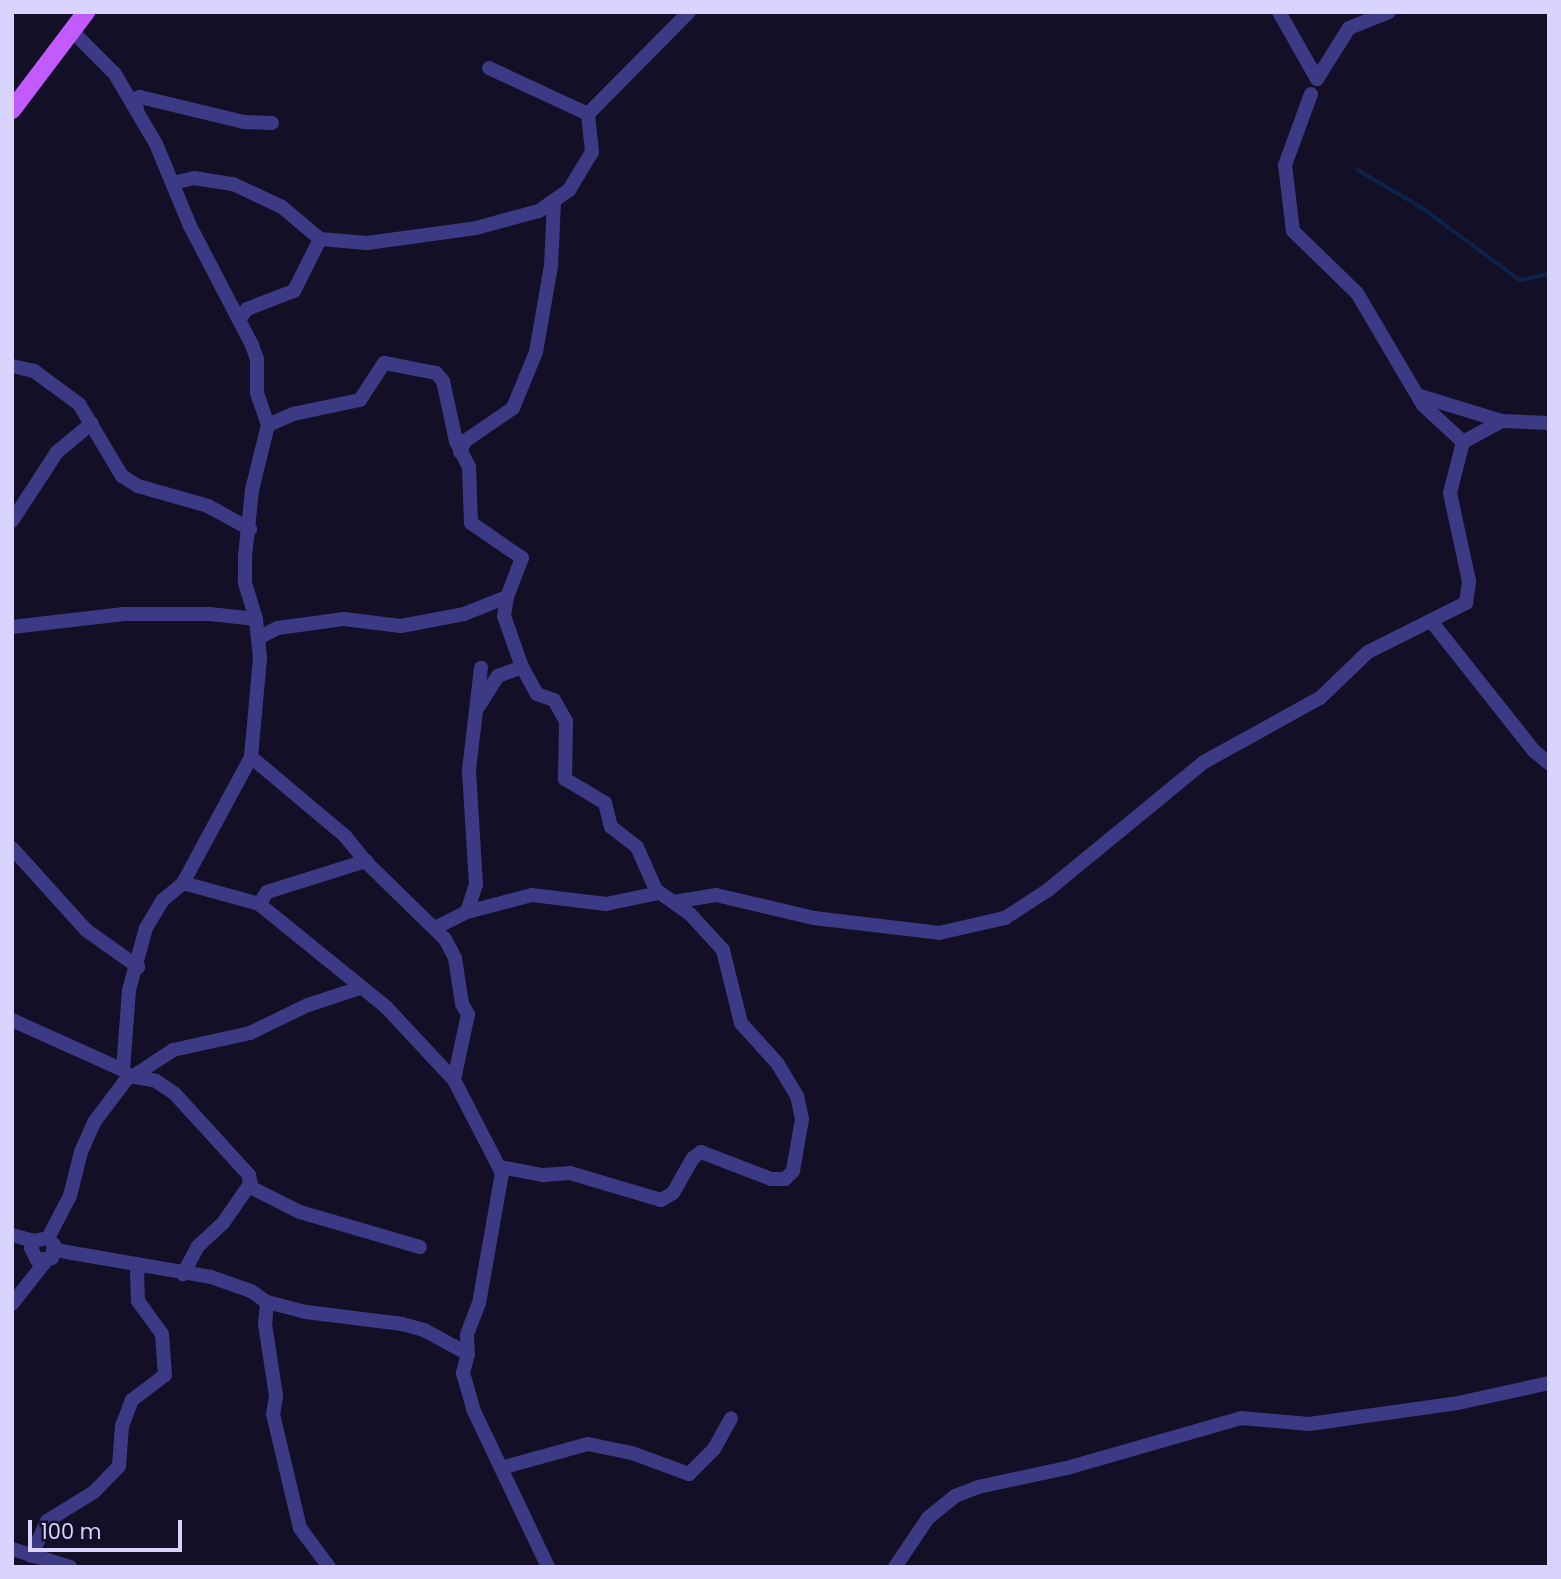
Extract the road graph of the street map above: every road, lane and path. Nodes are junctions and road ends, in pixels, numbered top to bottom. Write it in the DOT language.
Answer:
graph roads {
  1 [pos="86,12"];
  2 [pos="689,12"];
  3 [pos="1279,12"];
  4 [pos="1389,12"];
  5 [pos="71,30"];
  6 [pos="489,68"];
  7 [pos="1311,94"];
  8 [pos="137,109"];
  9 [pos="12,110"];
  10 [pos="588,114"];
  11 [pos="272,123"];
  12 [pos="173,183"];
  13 [pos="554,202"];
  14 [pos="320,239"];
  15 [pos="239,320"];
  16 [pos="12,366"];
  17 [pos="1420,396"];
  18 [pos="1502,421"];
  19 [pos="1549,423"];
  20 [pos="92,424"];
  21 [pos="268,425"];
  22 [pos="1463,442"];
  23 [pos="460,452"];
  24 [pos="12,521"];
  25 [pos="250,529"];
  26 [pos="507,597"];
  27 [pos="256,619"];
  28 [pos="1431,621"];
  29 [pos="12,627"];
  30 [pos="258,638"];
  31 [pos="522,667"];
  32 [pos="481,668"];
  33 [pos="479,707"];
  34 [pos="251,757"];
  35 [pos="1549,763"];
  36 [pos="12,848"];
  37 [pos="366,861"];
  38 [pos="183,883"];
  39 [pos="656,890"];
  40 [pos="674,902"];
  41 [pos="259,904"];
  42 [pos="467,912"];
  43 [pos="435,928"];
  44 [pos="138,967"];
  45 [pos="360,988"];
  46 [pos="12,1020"];
  47 [pos="129,1074"];
  48 [pos="454,1080"];
  49 [pos="502,1173"];
  50 [pos="249,1175"];
  51 [pos="12,1236"];
  52 [pos="46,1243"];
  53 [pos="420,1247"];
  54 [pos="44,1262"];
  55 [pos="141,1265"];
  56 [pos="183,1274"];
  57 [pos="267,1302"];
  58 [pos="12,1304"];
  59 [pos="468,1354"];
  60 [pos="1549,1383"];
  61 [pos="731,1418"];
  62 [pos="501,1468"];
  63 [pos="12,1549"];
  64 [pos="31,1556"];
  65 [pos="70,1567"];
  66 [pos="330,1567"];
  67 [pos="548,1567"];
  68 [pos="895,1567"];
  1 -- 5 [label="main road"];
  2 -- 10 [label="street"];
  3 -- 4 [label="street"];
  5 -- 8 [label="street"];
  5 -- 9 [label="main road"];
  6 -- 10 [label="street"];
  7 -- 17 [label="street"];
  8 -- 11 [label="street"];
  8 -- 12 [label="street"];
  10 -- 13 [label="street"];
  12 -- 14 [label="street"];
  12 -- 15 [label="street"];
  13 -- 14 [label="street"];
  13 -- 23 [label="street"];
  14 -- 15 [label="street"];
  15 -- 21 [label="street"];
  16 -- 20 [label="street"];
  17 -- 18 [label="street"];
  17 -- 22 [label="street"];
  18 -- 19 [label="street"];
  18 -- 22 [label="street"];
  20 -- 24 [label="street"];
  20 -- 25 [label="street"];
  21 -- 23 [label="street"];
  21 -- 25 [label="street"];
  22 -- 28 [label="street"];
  23 -- 26 [label="street"];
  25 -- 27 [label="street"];
  26 -- 30 [label="street"];
  26 -- 31 [label="street"];
  27 -- 29 [label="street"];
  27 -- 30 [label="street"];
  28 -- 35 [label="street"];
  28 -- 40 [label="street"];
  30 -- 34 [label="street"];
  31 -- 33 [label="street"];
  31 -- 39 [label="street"];
  32 -- 33 [label="street"];
  33 -- 42 [label="street"];
  34 -- 37 [label="street"];
  34 -- 38 [label="street"];
  36 -- 44 [label="street"];
  37 -- 41 [label="street"];
  37 -- 43 [label="street"];
  38 -- 41 [label="street"];
  38 -- 44 [label="street"];
  39 -- 40 [label="street"];
  39 -- 42 [label="street"];
  40 -- 49 [label="street"];
  41 -- 45 [label="street"];
  42 -- 43 [label="street"];
  43 -- 48 [label="street"];
  44 -- 47 [label="street"];
  45 -- 47 [label="street"];
  45 -- 48 [label="street"];
  46 -- 47 [label="street"];
  47 -- 50 [label="street"];
  47 -- 52 [label="street"];
  48 -- 49 [label="street"];
  49 -- 59 [label="street"];
  50 -- 53 [label="street"];
  50 -- 56 [label="street"];
  51 -- 52 [label="street"];
  52 -- 54 [label="street"];
  52 -- 54 [label="street"];
  52 -- 55 [label="street"];
  54 -- 58 [label="street"];
  55 -- 56 [label="street"];
  55 -- 64 [label="street"];
  56 -- 57 [label="street"];
  57 -- 59 [label="street"];
  57 -- 66 [label="street"];
  59 -- 62 [label="street"];
  60 -- 68 [label="street"];
  61 -- 62 [label="street"];
  62 -- 67 [label="street"];
  63 -- 64 [label="street"];
  64 -- 65 [label="street"];
}
